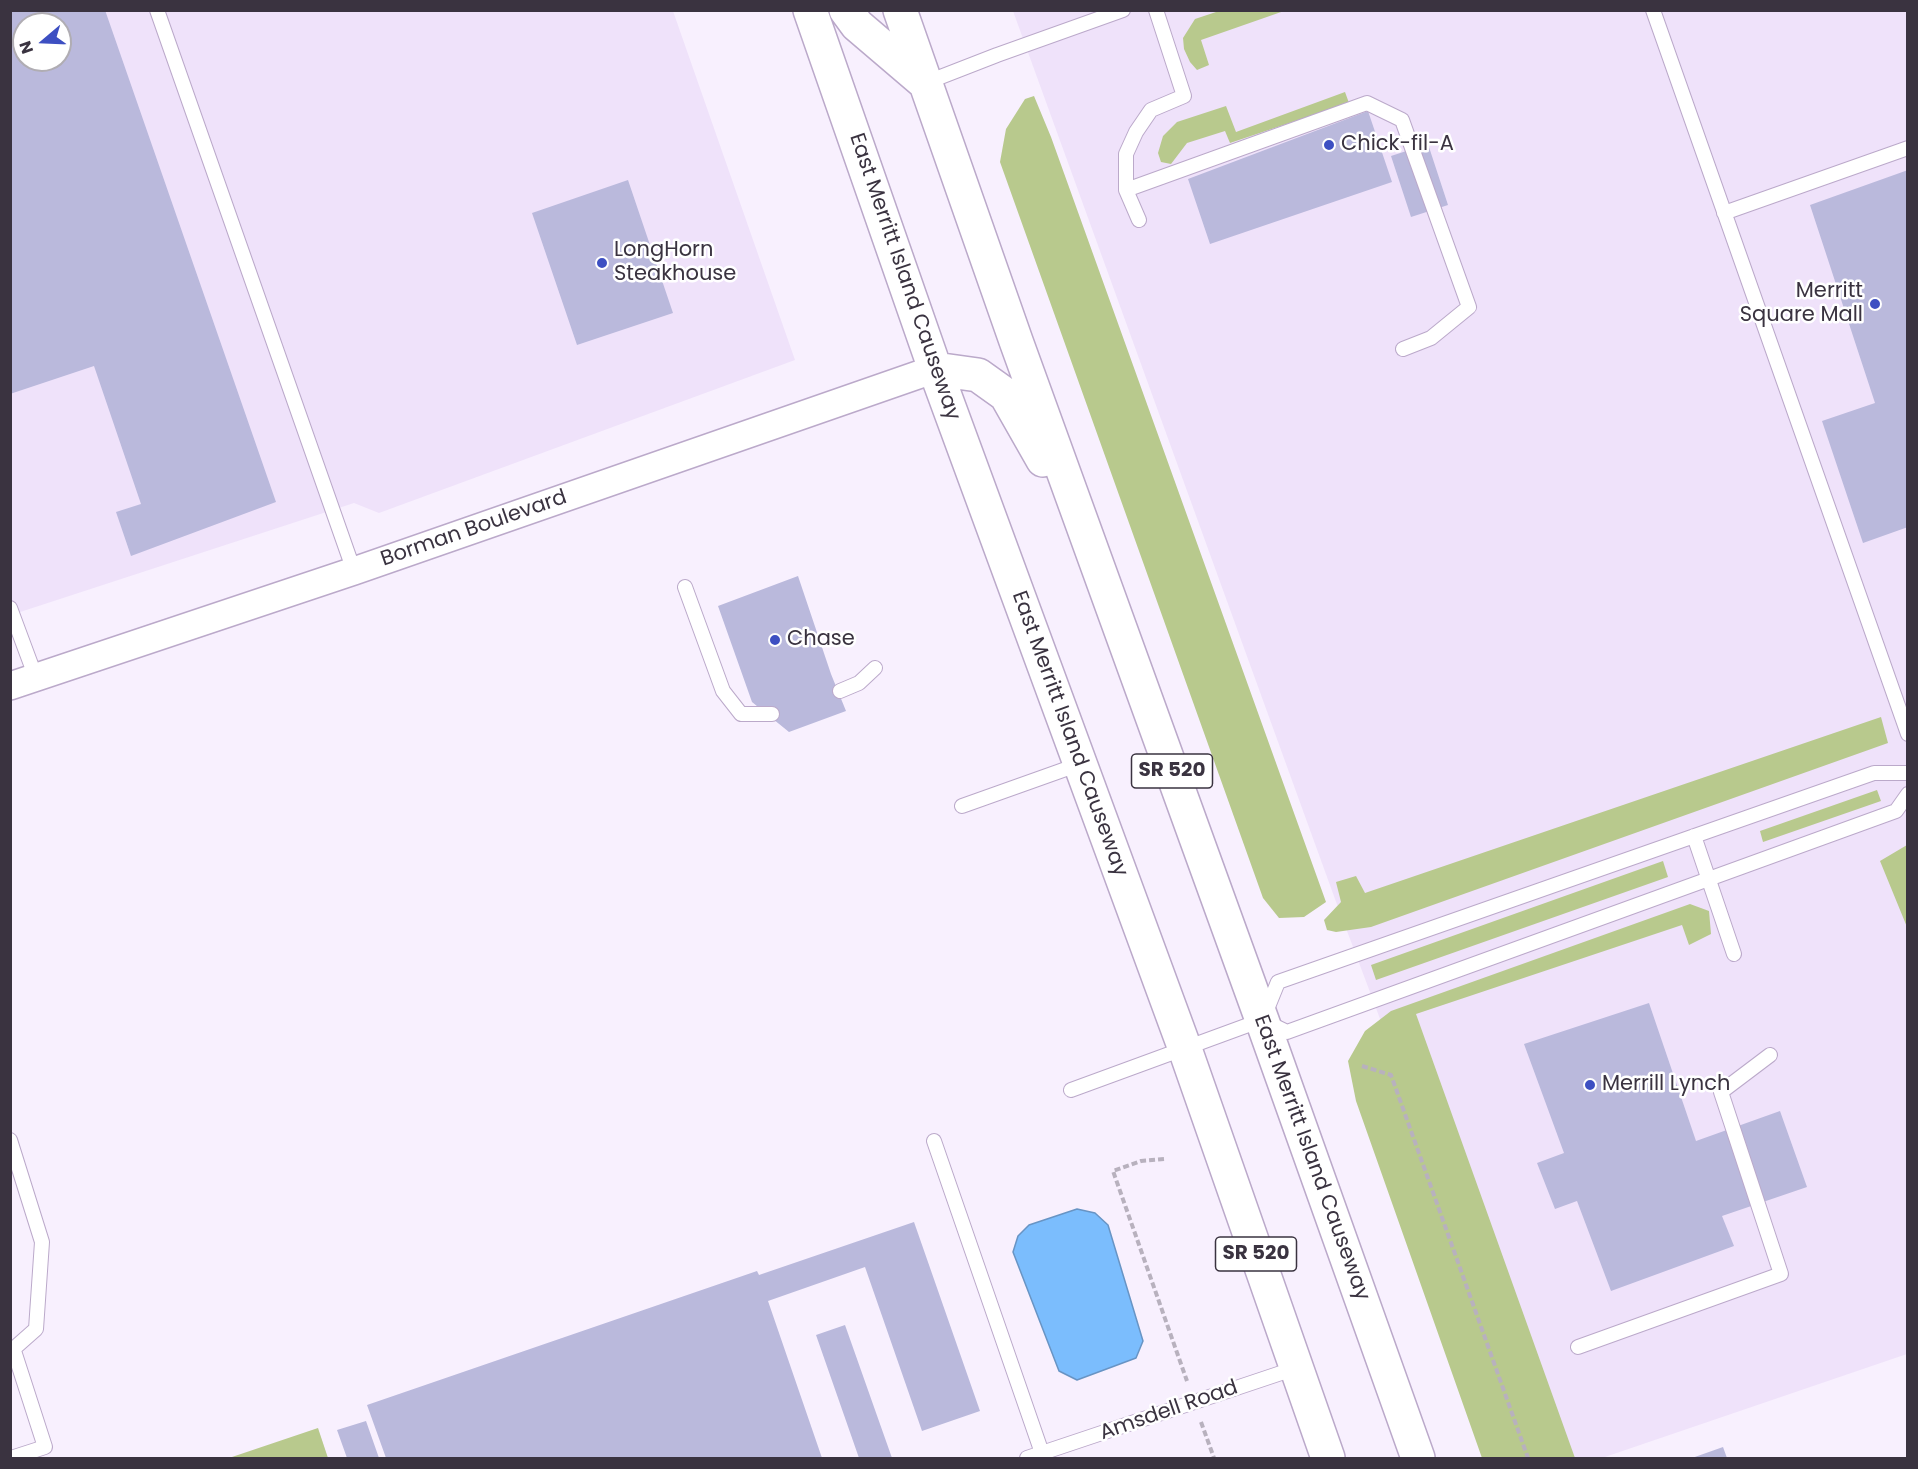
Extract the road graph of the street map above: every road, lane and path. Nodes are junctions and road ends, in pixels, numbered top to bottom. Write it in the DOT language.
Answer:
graph roads {
  1 [pos="157,10"];
  2 [pos="810,10"];
  3 [pos="846,10"];
  4 [pos="900,10"];
  5 [pos="1123,10"];
  6 [pos="1156,10"];
  7 [pos="1653,10"];
  8 [pos="925,83"];
  9 [pos="1908,148"];
  10 [pos="1126,190"];
  11 [pos="1724,213"];
  12 [pos="1139,220"];
  13 [pos="1403,349"];
  14 [pos="935,369"];
  15 [pos="1089,543"];
  16 [pos="354,571"];
  17 [pos="685,587"];
  18 [pos="10,608"];
  19 [pos="875,668"];
  20 [pos="23,682"];
  21 [pos="840,691"];
  22 [pos="772,714"];
  23 [pos="1908,734"];
  24 [pos="1080,764"];
  25 [pos="1908,773"];
  26 [pos="1908,794"];
  27 [pos="962,806"];
  28 [pos="1694,836"];
  29 [pos="1709,879"];
  30 [pos="1734,954"];
  31 [pos="1263,1020"];
  32 [pos="1185,1049"];
  33 [pos="1770,1055"];
  34 [pos="1362,1066"];
  35 [pos="1071,1090"];
  36 [pos="10,1140"];
  37 [pos="934,1141"];
  38 [pos="1164,1159"];
  39 [pos="1578,1347"];
  40 [pos="12,1352"];
  41 [pos="1296,1368"];
  42 [pos="1194,1402"];
  43 [pos="1042,1453"];
  44 [pos="11,1458"];
  45 [pos="1027,1458"];
  46 [pos="1214,1458"];
  47 [pos="1328,1458"];
  48 [pos="1418,1458"];
  49 [pos="1528,1458"];
  1 -- 16 [label="lane"];
  2 -- 14 [label="main road, East Merritt Island Causeway / SR 520"];
  3 -- 8 [label="main road"];
  4 -- 8 [label="main road, East Merritt Island Causeway / SR 520"];
  5 -- 8 [label="lane"];
  6 -- 10 [label="lane"];
  7 -- 11 [label="lane"];
  8 -- 15 [label="main road, East Merritt Island Causeway / SR 520"];
  9 -- 11 [label="lane"];
  10 -- 12 [label="lane"];
  10 -- 13 [label="lane"];
  11 -- 23 [label="lane"];
  14 -- 15 [label="main road"];
  14 -- 16 [label="street, Borman Boulevard"];
  14 -- 24 [label="main road, East Merritt Island Causeway / SR 520"];
  15 -- 31 [label="main road, East Merritt Island Causeway / SR 520"];
  16 -- 20 [label="street, Borman Boulevard"];
  17 -- 22 [label="lane"];
  18 -- 20 [label="lane"];
  19 -- 21 [label="lane"];
  24 -- 27 [label="lane"];
  24 -- 32 [label="main road, East Merritt Island Causeway / SR 520"];
  25 -- 28 [label="lane"];
  26 -- 29 [label="lane"];
  28 -- 29 [label="lane"];
  28 -- 31 [label="lane"];
  29 -- 30 [label="lane"];
  29 -- 31 [label="lane"];
  31 -- 32 [label="lane"];
  31 -- 48 [label="main road, East Merritt Island Causeway / SR 520"];
  32 -- 35 [label="lane"];
  32 -- 41 [label="main road, East Merritt Island Causeway / SR 520"];
  33 -- 39 [label="lane"];
  34 -- 49 [label="path"];
  36 -- 40 [label="lane"];
  37 -- 43 [label="lane"];
  38 -- 42 [label="path"];
  40 -- 44 [label="lane"];
  41 -- 42 [label="lane, Amsdell Road"];
  41 -- 47 [label="main road, East Merritt Island Causeway / SR 520"];
  42 -- 43 [label="lane, Amsdell Road"];
  42 -- 46 [label="path"];
  43 -- 45 [label="lane, Amsdell Road"];
}
